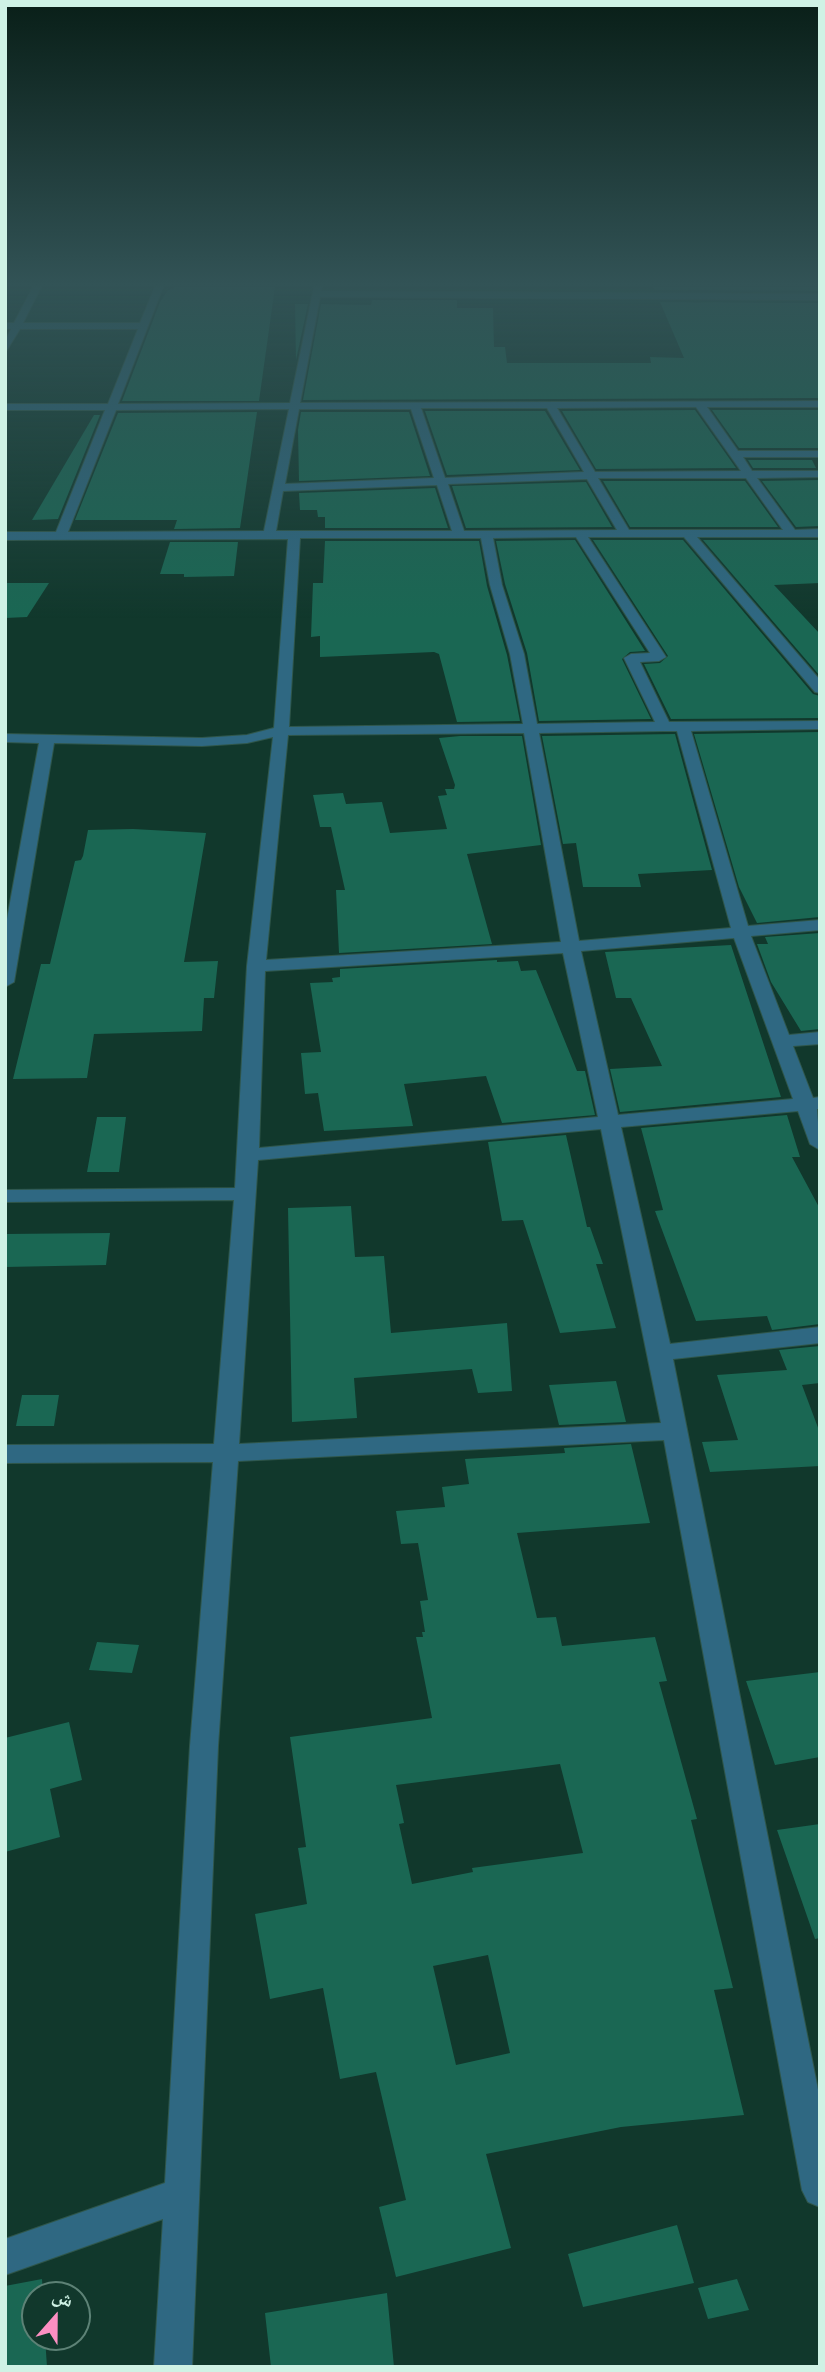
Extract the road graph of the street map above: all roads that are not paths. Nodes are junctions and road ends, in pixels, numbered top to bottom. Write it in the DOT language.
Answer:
graph roads {
  1 [pos="117,398"];
  2 [pos="295,398"];
  3 [pos="414,404"];
  4 [pos="550,404"];
  5 [pos="699,404"];
  6 [pos="820,404"];
  7 [pos="294,405"];
  8 [pos="114,406"];
  9 [pos="5,407"];
  10 [pos="735,454"];
  11 [pos="820,454"];
  12 [pos="749,474"];
  13 [pos="820,474"];
  14 [pos="593,475"];
  15 [pos="443,482"];
  16 [pos="278,488"];
  17 [pos="459,533"];
  18 [pos="486,533"];
  19 [pos="820,533"];
  20 [pos="580,534"];
  21 [pos="625,534"];
  22 [pos="688,534"];
  23 [pos="792,534"];
  24 [pos="294,535"];
  25 [pos="5,536"];
  26 [pos="61,536"];
  27 [pos="269,536"];
  28 [pos="820,689"];
  29 [pos="820,725"];
  30 [pos="664,727"];
  31 [pos="683,727"];
  32 [pos="529,729"];
  33 [pos="282,731"];
  34 [pos="5,738"];
  35 [pos="47,739"];
  36 [pos="820,925"];
  37 [pos="741,933"];
  38 [pos="571,947"];
  39 [pos="257,966"];
  40 [pos="5,982"];
  41 [pos="820,1038"];
  42 [pos="781,1041"];
  43 [pos="812,1104"];
  44 [pos="608,1123"];
  45 [pos="820,1144"];
  46 [pos="248,1155"];
  47 [pos="244,1194"];
  48 [pos="5,1196"];
  49 [pos="820,1335"];
  50 [pos="660,1353"];
  51 [pos="674,1431"];
  52 [pos="226,1453"];
  53 [pos="5,1454"];
  54 [pos="820,2190"];
  55 [pos="183,2194"];
  56 [pos="5,2257"];
  57 [pos="173,2367"];
  1 -- 8 [label="street"];
  2 -- 7 [label="street"];
  3 -- 4 [label="street"];
  3 -- 7 [label="street"];
  3 -- 15 [label="street"];
  4 -- 5 [label="street"];
  4 -- 14 [label="street"];
  5 -- 6 [label="street"];
  5 -- 10 [label="street"];
  7 -- 8 [label="street"];
  7 -- 16 [label="street"];
  8 -- 9 [label="street"];
  8 -- 26 [label="street"];
  10 -- 11 [label="street"];
  10 -- 12 [label="street"];
  12 -- 13 [label="street"];
  12 -- 14 [label="street"];
  12 -- 23 [label="street"];
  14 -- 15 [label="street"];
  14 -- 21 [label="street"];
  15 -- 16 [label="street"];
  15 -- 17 [label="street"];
  16 -- 27 [label="street"];
  17 -- 18 [label="street"];
  17 -- 24 [label="street"];
  18 -- 20 [label="street"];
  18 -- 32 [label="street"];
  19 -- 23 [label="street"];
  20 -- 21 [label="street"];
  20 -- 30 [label="street"];
  21 -- 22 [label="street"];
  22 -- 23 [label="street"];
  22 -- 28 [label="street"];
  24 -- 27 [label="street"];
  24 -- 33 [label="street"];
  25 -- 26 [label="street"];
  26 -- 27 [label="street"];
  29 -- 31 [label="street"];
  30 -- 31 [label="street"];
  30 -- 32 [label="street"];
  31 -- 37 [label="street"];
  32 -- 33 [label="street"];
  32 -- 38 [label="street"];
  33 -- 35 [label="street"];
  33 -- 39 [label="street"];
  34 -- 35 [label="street"];
  35 -- 40 [label="street"];
  36 -- 37 [label="street"];
  37 -- 38 [label="street"];
  37 -- 42 [label="street"];
  38 -- 39 [label="street"];
  38 -- 44 [label="street"];
  39 -- 46 [label="street"];
  41 -- 42 [label="street"];
  42 -- 43 [label="street"];
  43 -- 44 [label="street"];
  43 -- 45 [label="street"];
  44 -- 46 [label="street"];
  44 -- 50 [label="street"];
  46 -- 47 [label="street"];
  47 -- 48 [label="street"];
  47 -- 52 [label="street"];
  49 -- 50 [label="street"];
  50 -- 51 [label="street"];
  51 -- 52 [label="street"];
  51 -- 54 [label="street"];
  52 -- 53 [label="street"];
  52 -- 55 [label="street"];
  55 -- 56 [label="street"];
  55 -- 57 [label="street"];
}
